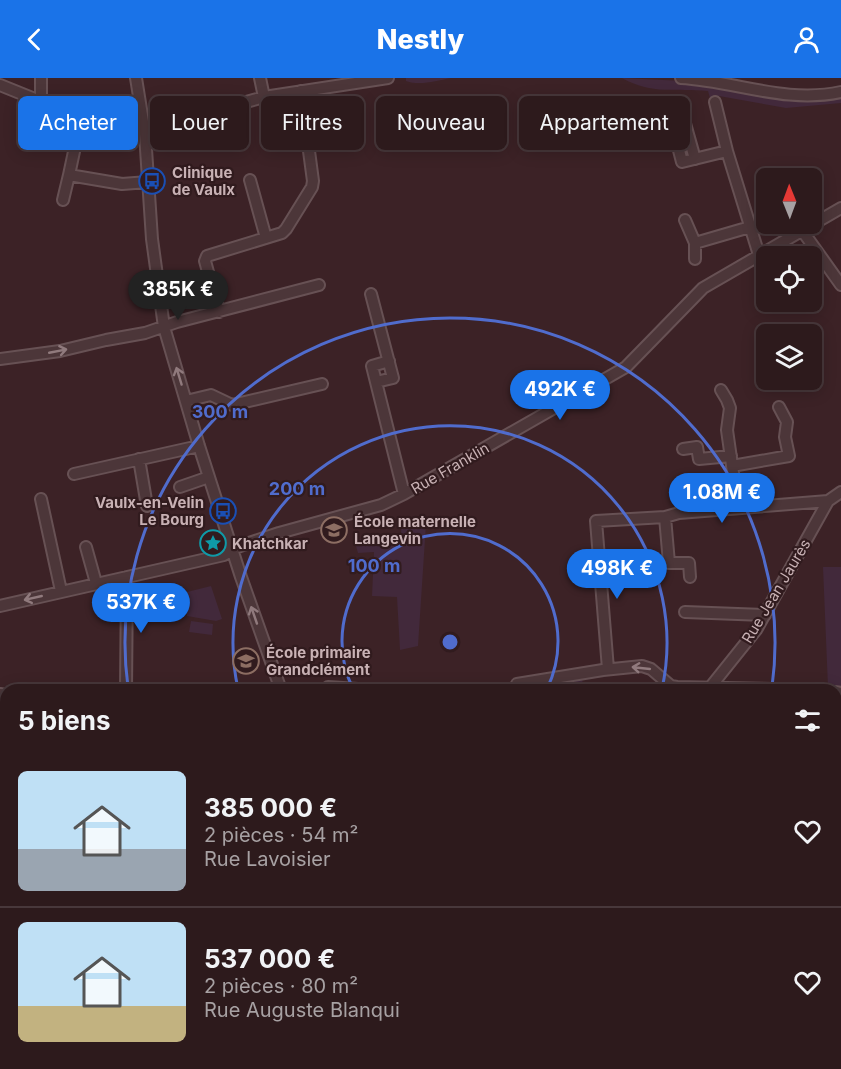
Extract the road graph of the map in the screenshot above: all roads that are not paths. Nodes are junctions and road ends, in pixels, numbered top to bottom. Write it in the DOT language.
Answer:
graph roads {
  1 [pos="41,78"];
  2 [pos="136,78"];
  3 [pos="260,78"];
  4 [pos="388,78"];
  5 [pos="681,78"];
  6 [pos="2,83"];
  7 [pos="315,83"];
  8 [pos="301,91"];
  9 [pos="841,92"];
  10 [pos="27,96"];
  11 [pos="41,96"];
  12 [pos="264,96"];
  13 [pos="270,96"];
  14 [pos="261,98"];
  15 [pos="715,102"];
  16 [pos="138,127"];
  17 [pos="144,128"];
  18 [pos="74,150"];
  19 [pos="727,151"];
  20 [pos="695,159"];
  21 [pos="69,175"];
  22 [pos="250,180"];
  23 [pos="148,182"];
  24 [pos="63,200"];
  25 [pos="841,208"];
  26 [pos="822,218"];
  27 [pos="685,220"];
  28 [pos="750,227"];
  29 [pos="793,234"];
  30 [pos="805,234"];
  31 [pos="266,238"];
  32 [pos="695,243"];
  33 [pos="756,246"];
  34 [pos="774,246"];
  35 [pos="756,257"];
  36 [pos="695,259"];
  37 [pos="320,285"];
  38 [pos="841,285"];
  39 [pos="371,294"];
  40 [pos="219,312"];
  41 [pos="164,327"];
  42 [pos="0,359"];
  43 [pos="389,361"];
  44 [pos="376,382"];
  45 [pos="322,384"];
  46 [pos="721,390"];
  47 [pos="186,401"];
  48 [pos="779,408"];
  49 [pos="199,446"];
  50 [pos="683,448"];
  51 [pos="139,459"];
  52 [pos="732,461"];
  53 [pos="74,474"];
  54 [pos="209,477"];
  55 [pos="180,488"];
  56 [pos="841,492"];
  57 [pos="404,494"];
  58 [pos="41,499"];
  59 [pos="828,501"];
  60 [pos="147,506"];
  61 [pos="738,508"];
  62 [pos="665,517"];
  63 [pos="86,547"];
  64 [pos="233,550"];
  65 [pos="127,577"];
  66 [pos="690,577"];
  67 [pos="96,583"];
  68 [pos="62,591"];
  69 [pos="0,606"];
  70 [pos="685,612"];
  71 [pos="765,615"];
  72 [pos="608,669"];
  73 [pos="126,684"];
  74 [pos="279,684"];
  75 [pos="517,684"];
  76 [pos="669,684"];
  77 [pos="713,684"];
  1 -- 11 [label="street"];
  2 -- 17 [label="street"];
  3 -- 12 [label="street"];
  4 -- 7 [label="street"];
  5 -- 9 [label="street"];
  6 -- 10 [label="street"];
  7 -- 8 [label="street"];
  8 -- 13 [label="street"];
  8 -- 31 [label="street"];
  14 -- 17 [label="street"];
  15 -- 19 [label="street"];
  16 -- 17 [label="street"];
  17 -- 23 [label="street"];
  18 -- 21 [label="street"];
  19 -- 20 [label="street"];
  19 -- 28 [label="street"];
  21 -- 23 [label="street"];
  21 -- 24 [label="street"];
  22 -- 31 [label="street"];
  23 -- 41 [label="street"];
  25 -- 26 [label="street, Rue Franklin"];
  27 -- 32 [label="street"];
  28 -- 32 [label="street"];
  28 -- 33 [label="street"];
  29 -- 34 [label="street, Rue Franklin"];
  30 -- 38 [label="street"];
  31 -- 40 [label="street"];
  32 -- 36 [label="street"];
  35 -- 57 [label="street, Rue Franklin"];
  37 -- 40 [label="street"];
  39 -- 43 [label="street"];
  40 -- 41 [label="street"];
  42 -- 41 [label="street, one-way"];
  47 -- 41 [label="street, one-way"];
  43 -- 44 [label="street"];
  43 -- 44 [label="street"];
  44 -- 57 [label="street"];
  45 -- 47 [label="street"];
  46 -- 52 [label="street"];
  47 -- 49 [label="street"];
  48 -- 52 [label="street"];
  49 -- 51 [label="street"];
  49 -- 54 [label="street"];
  50 -- 52 [label="street"];
  51 -- 53 [label="street"];
  51 -- 60 [label="street"];
  52 -- 61 [label="street"];
  54 -- 55 [label="street"];
  54 -- 64 [label="street"];
  56 -- 59 [label="street, Rue Jean Jaurès"];
  57 -- 64 [label="street, Rue Franklin"];
  58 -- 68 [label="street"];
  59 -- 61 [label="street"];
  59 -- 71 [label="street, Rue Jean Jaurès"];
  61 -- 62 [label="street"];
  62 -- 66 [label="street"];
  62 -- 72 [label="street"];
  63 -- 67 [label="street"];
  64 -- 65 [label="street, Rue Franklin"];
  74 -- 64 [label="street, one-way"];
  65 -- 67 [label="street, Rue Franklin"];
  65 -- 73 [label="street"];
  67 -- 68 [label="street, Rue Franklin"];
  68 -- 69 [label="street, Rue Franklin, one-way"];
  70 -- 71 [label="street"];
  71 -- 77 [label="street, Rue Jean Jaurès"];
  72 -- 75 [label="street"];
  76 -- 72 [label="street, one-way"];
}
